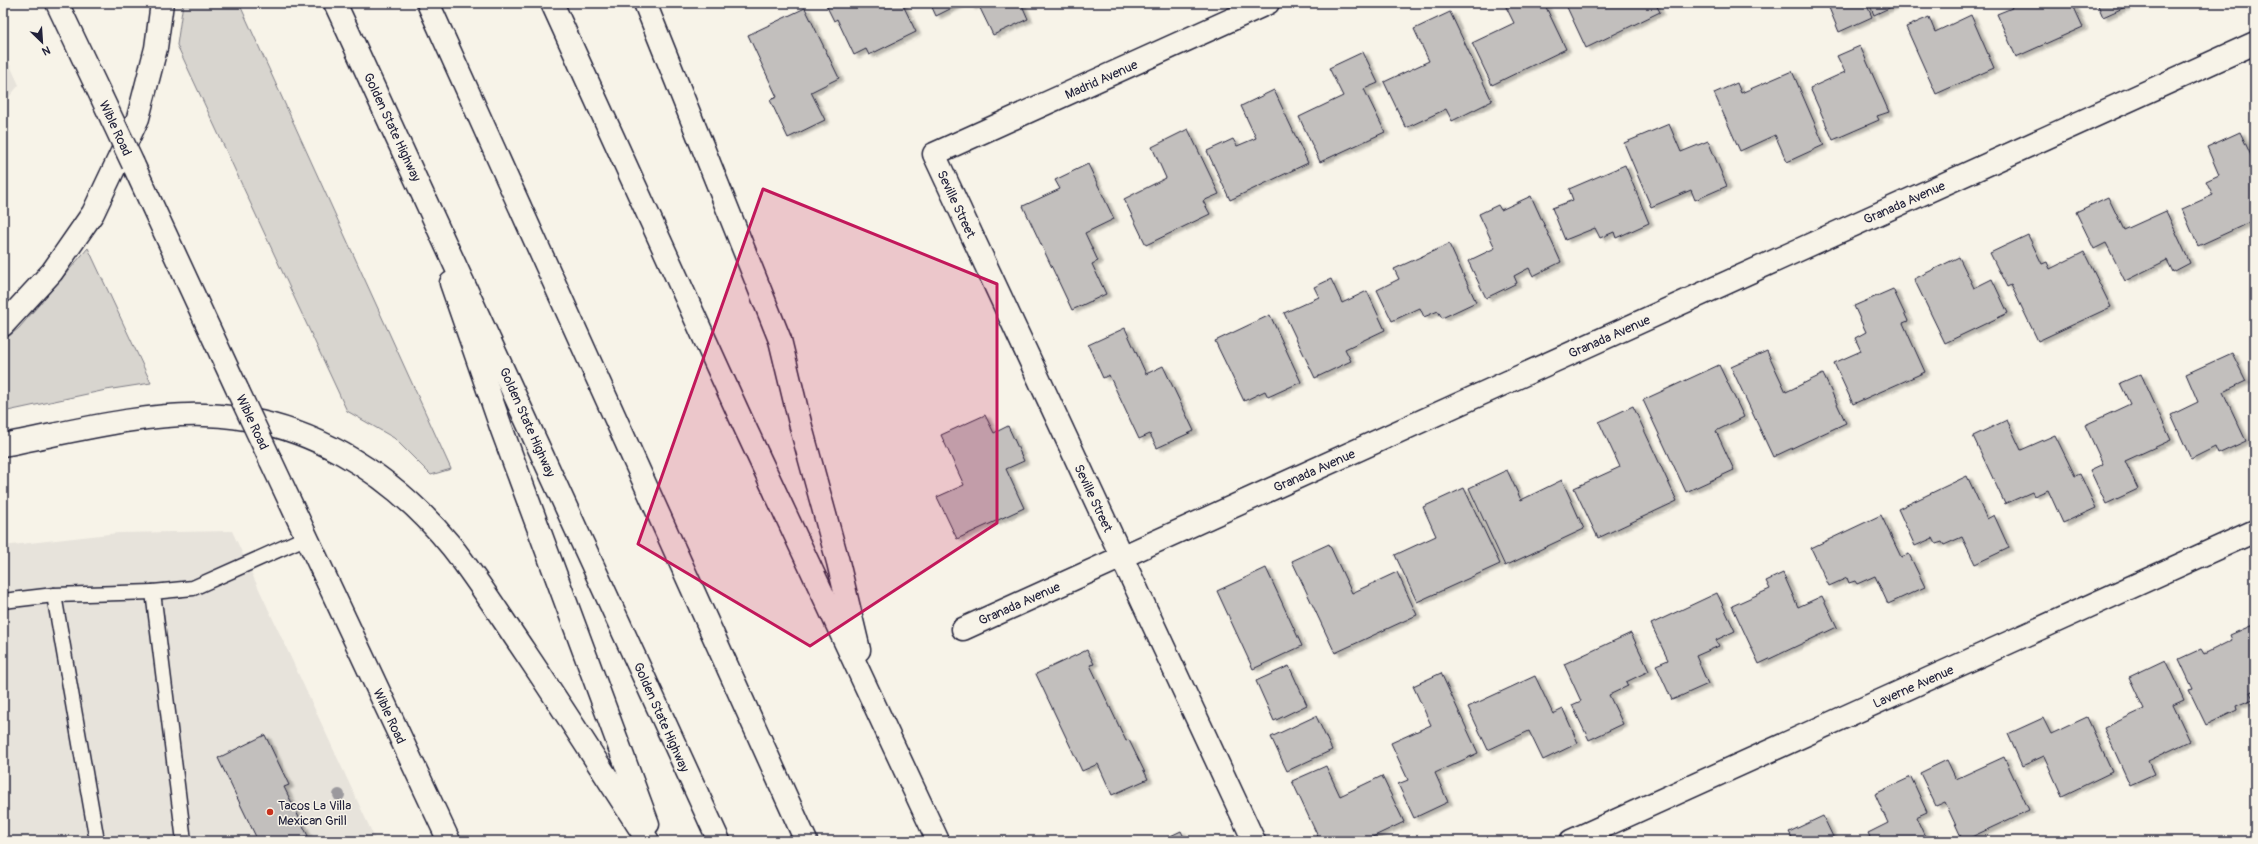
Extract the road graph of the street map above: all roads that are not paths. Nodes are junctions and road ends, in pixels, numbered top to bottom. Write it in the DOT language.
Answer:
graph roads {
  1 [pos="57,3"];
  2 [pos="162,3"];
  3 [pos="336,3"];
  4 [pos="428,3"];
  5 [pos="552,3"];
  6 [pos="646,3"];
  7 [pos="1268,3"];
  8 [pos="2255,43"];
  9 [pos="404,150"];
  10 [pos="934,154"];
  11 [pos="3,325"];
  12 [pos="3,445"];
  13 [pos="2255,531"];
  14 [pos="307,538"];
  15 [pos="1122,557"];
  16 [pos="154,592"];
  17 [pos="54,595"];
  18 [pos="3,601"];
  19 [pos="963,629"];
  20 [pos="869,694"];
  21 [pos="97,841"];
  22 [pos="184,841"];
  23 [pos="449,841"];
  24 [pos="648,841"];
  25 [pos="654,841"];
  26 [pos="718,841"];
  27 [pos="806,841"];
  28 [pos="938,841"];
  29 [pos="1254,841"];
  30 [pos="1571,841"];
  1 -- 14 [label="main road, Wible Road, bridge"];
  2 -- 11 [label="main road"];
  3 -- 9 [label="main road, Golden State Highway"];
  4 -- 27 [label="main road"];
  5 -- 20 [label="main road"];
  6 -- 20 [label="main road"];
  7 -- 10 [label="main road, Madrid Avenue"];
  8 -- 15 [label="main road, Granada Avenue"];
  9 -- 25 [label="main road"];
  9 -- 26 [label="main road, Golden State Highway"];
  10 -- 15 [label="main road, Seville Street"];
  12 -- 24 [label="main road"];
  13 -- 30 [label="main road, Laverne Avenue"];
  14 -- 16 [label="lane"];
  14 -- 23 [label="main road, Wible Road"];
  15 -- 19 [label="main road, Granada Avenue"];
  15 -- 29 [label="main road, Seville Street"];
  16 -- 17 [label="lane"];
  16 -- 22 [label="lane"];
  17 -- 18 [label="lane"];
  17 -- 21 [label="lane"];
  20 -- 28 [label="main road"];
}
